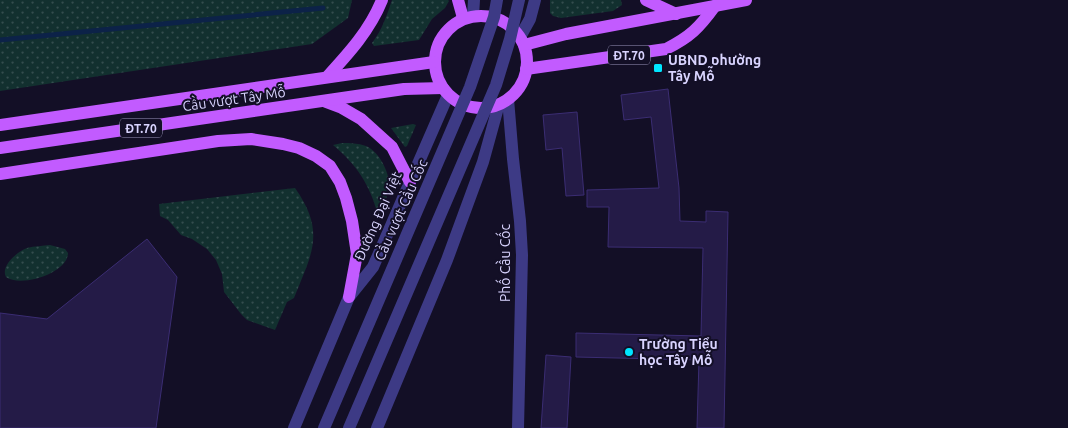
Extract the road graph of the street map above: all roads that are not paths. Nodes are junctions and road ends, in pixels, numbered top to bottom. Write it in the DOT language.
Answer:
graph roads {
  1 [pos="382,0"];
  2 [pos="458,0"];
  3 [pos="474,0"];
  4 [pos="497,0"];
  5 [pos="519,0"];
  6 [pos="535,0"];
  7 [pos="646,0"];
  8 [pos="746,0"];
  9 [pos="715,6"];
  10 [pos="676,14"];
  11 [pos="468,17"];
  12 [pos="522,41"];
  13 [pos="434,62"];
  14 [pos="526,69"];
  15 [pos="328,77"];
  16 [pos="445,92"];
  17 [pos="323,101"];
  18 [pos="503,102"];
  19 [pos="0,125"];
  20 [pos="0,148"];
  21 [pos="0,174"];
  22 [pos="410,182"];
  23 [pos="349,297"];
  24 [pos="294,428"];
  25 [pos="324,428"];
  26 [pos="349,428"];
  27 [pos="377,428"];
  28 [pos="518,428"];
  1 -- 15 [label="main road"];
  2 -- 11 [label="main road"];
  3 -- 11 [label="street"];
  4 -- 25 [label="street, Cầu vượt Cầu Cốc, bridge"];
  5 -- 26 [label="street, bridge"];
  6 -- 12 [label="street"];
  7 -- 10 [label="main road"];
  8 -- 9 [label="main road, ĐT.70"];
  9 -- 10 [label="main road, ĐT.70"];
  9 -- 14 [label="main road, ĐT.70"];
  10 -- 12 [label="main road, ĐT.70"];
  11 -- 12 [label="main road"];
  11 -- 13 [label="main road"];
  12 -- 14 [label="main road"];
  13 -- 15 [label="main road, Cầu vượt Tây Mỗ / ĐT.70"];
  13 -- 16 [label="main road"];
  14 -- 18 [label="main road"];
  15 -- 19 [label="main road, Cầu vượt Tây Mỗ / ĐT.70"];
  16 -- 17 [label="main road, Cầu vượt Tây Mỗ / ĐT.70"];
  16 -- 18 [label="main road"];
  16 -- 22 [label="street, Đường Đại Việt"];
  17 -- 20 [label="main road, Cầu vượt Tây Mỗ / ĐT.70"];
  17 -- 22 [label="main road"];
  18 -- 27 [label="street"];
  18 -- 28 [label="street, Phố Cầu Cốc"];
  21 -- 23 [label="main road"];
  22 -- 23 [label="street, Đường Đại Việt"];
  23 -- 24 [label="street, Đường Đại Việt"];
}
